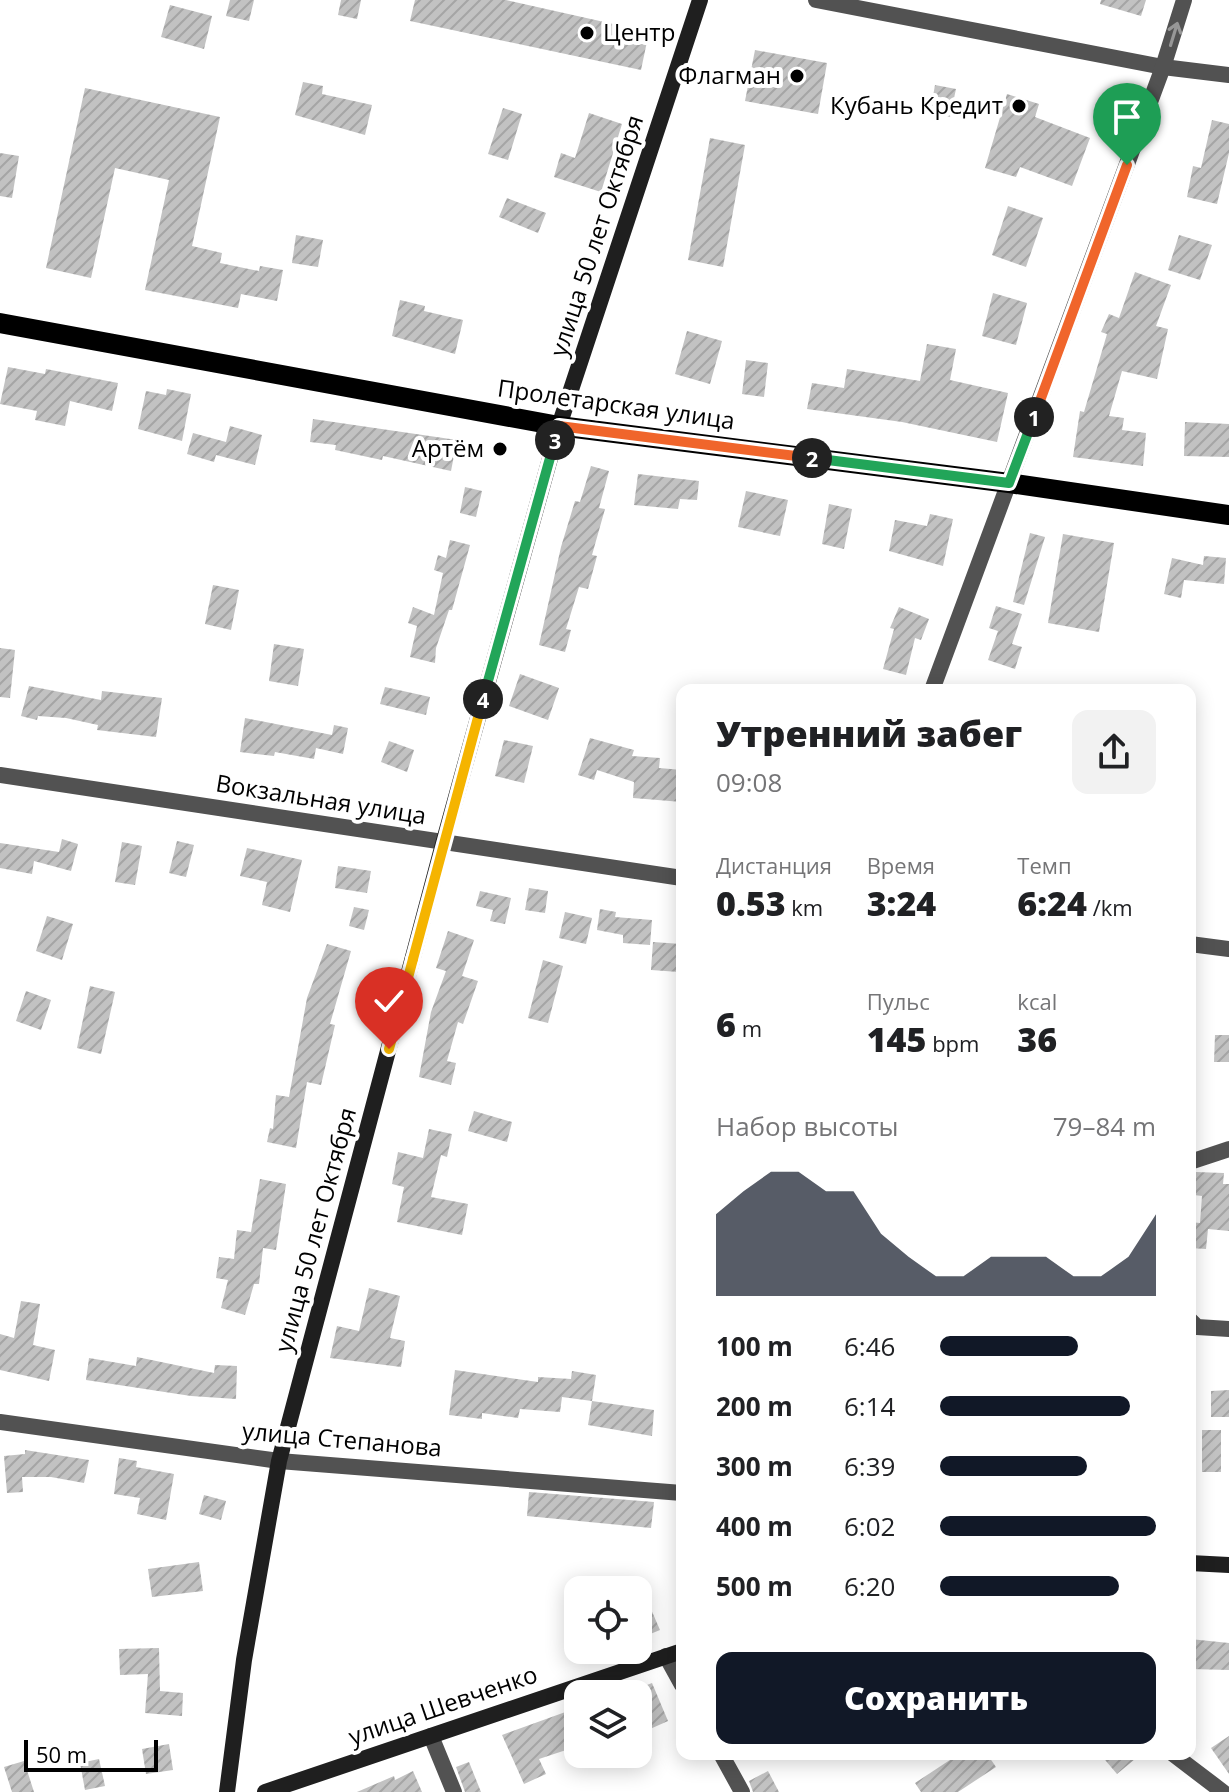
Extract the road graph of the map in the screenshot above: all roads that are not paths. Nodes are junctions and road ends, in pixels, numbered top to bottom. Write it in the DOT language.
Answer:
graph roads {
  1 [pos="700,0"];
  2 [pos="816,0"];
  3 [pos="1184,0"];
  4 [pos="1163,67"];
  5 [pos="1229,75"];
  6 [pos="0,323"];
  7 [pos="559,426"];
  8 [pos="1009,483"];
  9 [pos="1229,515"];
  10 [pos="934,684"];
  11 [pos="0,775"];
  12 [pos="443,844"];
  13 [pos="676,877"];
  14 [pos="1196,945"];
  15 [pos="1229,949"];
  16 [pos="1229,1149"];
  17 [pos="1196,1160"];
  18 [pos="1196,1326"];
  19 [pos="1229,1329"];
  20 [pos="0,1422"];
  21 [pos="279,1461"];
  22 [pos="676,1493"];
  23 [pos="1196,1563"];
  24 [pos="1229,1565"];
  25 [pos="674,1654"];
  26 [pos="431,1736"];
  27 [pos="724,1760"];
  28 [pos="1181,1760"];
  29 [pos="227,1792"];
  30 [pos="265,1792"];
  31 [pos="454,1792"];
  32 [pos="742,1792"];
  33 [pos="1223,1792"];
  1 -- 7 [label="street, улица 50 лет Октября"];
  2 -- 4 [label="street"];
  4 -- 3 [label="street, one-way"];
  4 -- 5 [label="street"];
  4 -- 8 [label="street"];
  6 -- 7 [label="main road, Пролетарская улица"];
  7 -- 8 [label="main road, Пролетарская улица"];
  7 -- 12 [label="street, улица 50 лет Октября"];
  8 -- 9 [label="main road, Пролетарская улица"];
  8 -- 10 [label="street"];
  11 -- 12 [label="street, Вокзальная улица"];
  12 -- 13 [label="street, Вокзальная улица"];
  12 -- 21 [label="street, улица 50 лет Октября"];
  14 -- 15 [label="street"];
  16 -- 17 [label="street"];
  18 -- 19 [label="street"];
  20 -- 21 [label="street, улица Степанова"];
  21 -- 22 [label="street, улица Степанова"];
  21 -- 29 [label="street, улица 50 лет Октября"];
  23 -- 24 [label="street"];
  25 -- 26 [label="street, улица Шевченко"];
  26 -- 30 [label="street, улица Шевченко"];
  26 -- 31 [label="street"];
  27 -- 32 [label="street"];
  28 -- 33 [label="street"];
}
